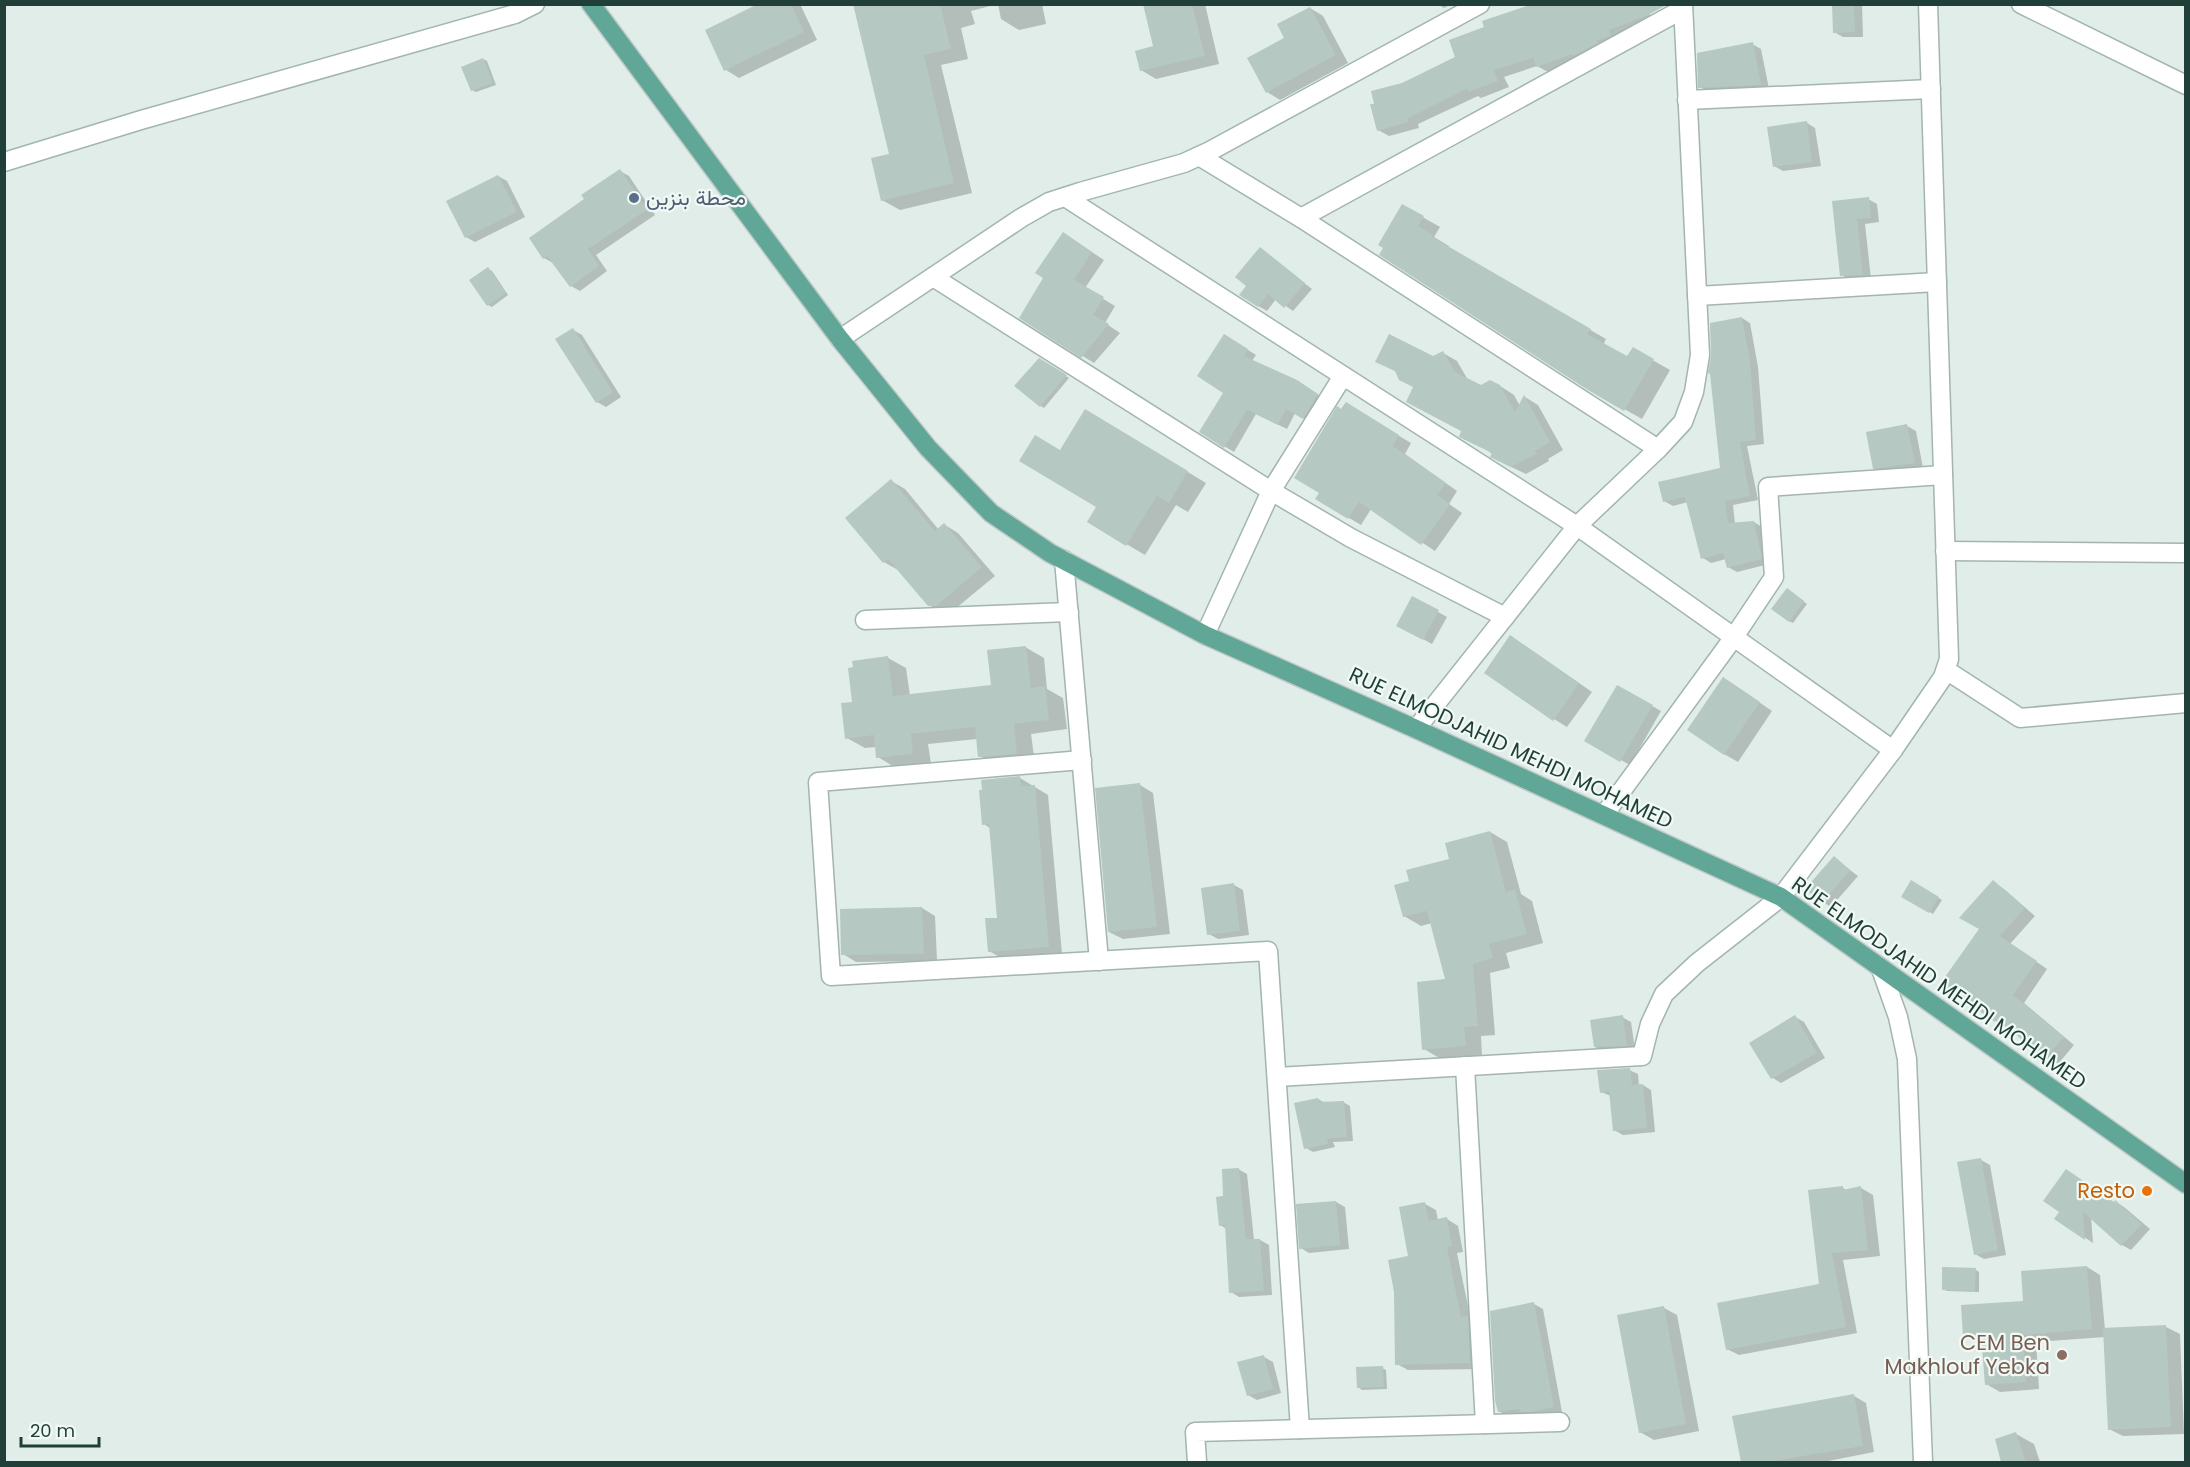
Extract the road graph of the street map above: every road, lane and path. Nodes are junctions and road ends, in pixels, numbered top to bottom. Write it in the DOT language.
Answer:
graph roads {
  1 [pos="535,4"];
  2 [pos="591,4"];
  3 [pos="1480,4"];
  4 [pos="1928,4"];
  5 [pos="2020,4"];
  6 [pos="1683,7"];
  7 [pos="2186,85"];
  8 [pos="1931,89"];
  9 [pos="1687,100"];
  10 [pos="1199,156"];
  11 [pos="4,162"];
  12 [pos="1065,197"];
  13 [pos="1301,218"];
  14 [pos="933,277"];
  15 [pos="1937,282"];
  16 [pos="1697,296"];
  17 [pos="840,339"];
  18 [pos="1343,376"];
  19 [pos="1658,449"];
  20 [pos="1943,475"];
  21 [pos="1271,490"];
  22 [pos="1577,526"];
  23 [pos="1945,551"];
  24 [pos="2186,553"];
  25 [pos="1064,560"];
  26 [pos="1069,612"];
  27 [pos="1505,617"];
  28 [pos="865,620"];
  29 [pos="1205,635"];
  30 [pos="1734,637"];
  31 [pos="1946,670"];
  32 [pos="2186,703"];
  33 [pos="1416,729"];
  34 [pos="1893,750"];
  35 [pos="1082,760"];
  36 [pos="1604,815"];
  37 [pos="1781,897"];
  38 [pos="1099,961"];
  39 [pos="1881,969"];
  40 [pos="1465,1066"];
  41 [pos="1277,1077"];
  42 [pos="2186,1184"];
  43 [pos="1560,1422"];
  44 [pos="1485,1424"];
  45 [pos="1300,1429"];
  46 [pos="1197,1462"];
  47 [pos="1923,1462"];
  1 -- 11 [label="street"];
  2 -- 17 [label="main road, RUE ELMODJAHID MEHDI MOHAMED"];
  3 -- 10 [label="street"];
  4 -- 8 [label="street"];
  5 -- 7 [label="street"];
  6 -- 9 [label="street"];
  6 -- 13 [label="street"];
  8 -- 9 [label="street"];
  8 -- 15 [label="street"];
  9 -- 16 [label="street"];
  10 -- 12 [label="street"];
  10 -- 13 [label="street"];
  12 -- 14 [label="street"];
  12 -- 18 [label="street"];
  13 -- 19 [label="street"];
  14 -- 17 [label="street"];
  14 -- 21 [label="street"];
  15 -- 16 [label="street"];
  15 -- 20 [label="street"];
  16 -- 19 [label="street"];
  17 -- 25 [label="main road, RUE ELMODJAHID MEHDI MOHAMED"];
  18 -- 21 [label="street"];
  18 -- 22 [label="street"];
  19 -- 22 [label="street"];
  20 -- 23 [label="street"];
  20 -- 30 [label="street"];
  21 -- 27 [label="street"];
  21 -- 29 [label="street"];
  22 -- 27 [label="street"];
  22 -- 30 [label="street"];
  23 -- 24 [label="street"];
  23 -- 31 [label="street"];
  25 -- 26 [label="street"];
  25 -- 29 [label="main road, RUE ELMODJAHID MEHDI MOHAMED"];
  26 -- 28 [label="street"];
  26 -- 35 [label="street"];
  27 -- 33 [label="street"];
  29 -- 33 [label="main road, RUE ELMODJAHID MEHDI MOHAMED"];
  30 -- 34 [label="street"];
  30 -- 36 [label="street"];
  31 -- 32 [label="street"];
  31 -- 34 [label="street"];
  33 -- 36 [label="main road, RUE ELMODJAHID MEHDI MOHAMED"];
  34 -- 37 [label="street"];
  35 -- 38 [label="street"];
  35 -- 38 [label="street"];
  36 -- 37 [label="main road, RUE ELMODJAHID MEHDI MOHAMED"];
  37 -- 39 [label="main road, RUE ELMODJAHID MEHDI MOHAMED"];
  37 -- 40 [label="street"];
  38 -- 41 [label="street"];
  39 -- 42 [label="main road, RUE ELMODJAHID MEHDI MOHAMED"];
  39 -- 47 [label="street"];
  40 -- 41 [label="street"];
  40 -- 44 [label="street"];
  41 -- 45 [label="street"];
  43 -- 44 [label="street"];
  44 -- 45 [label="street"];
  45 -- 46 [label="street"];
}
